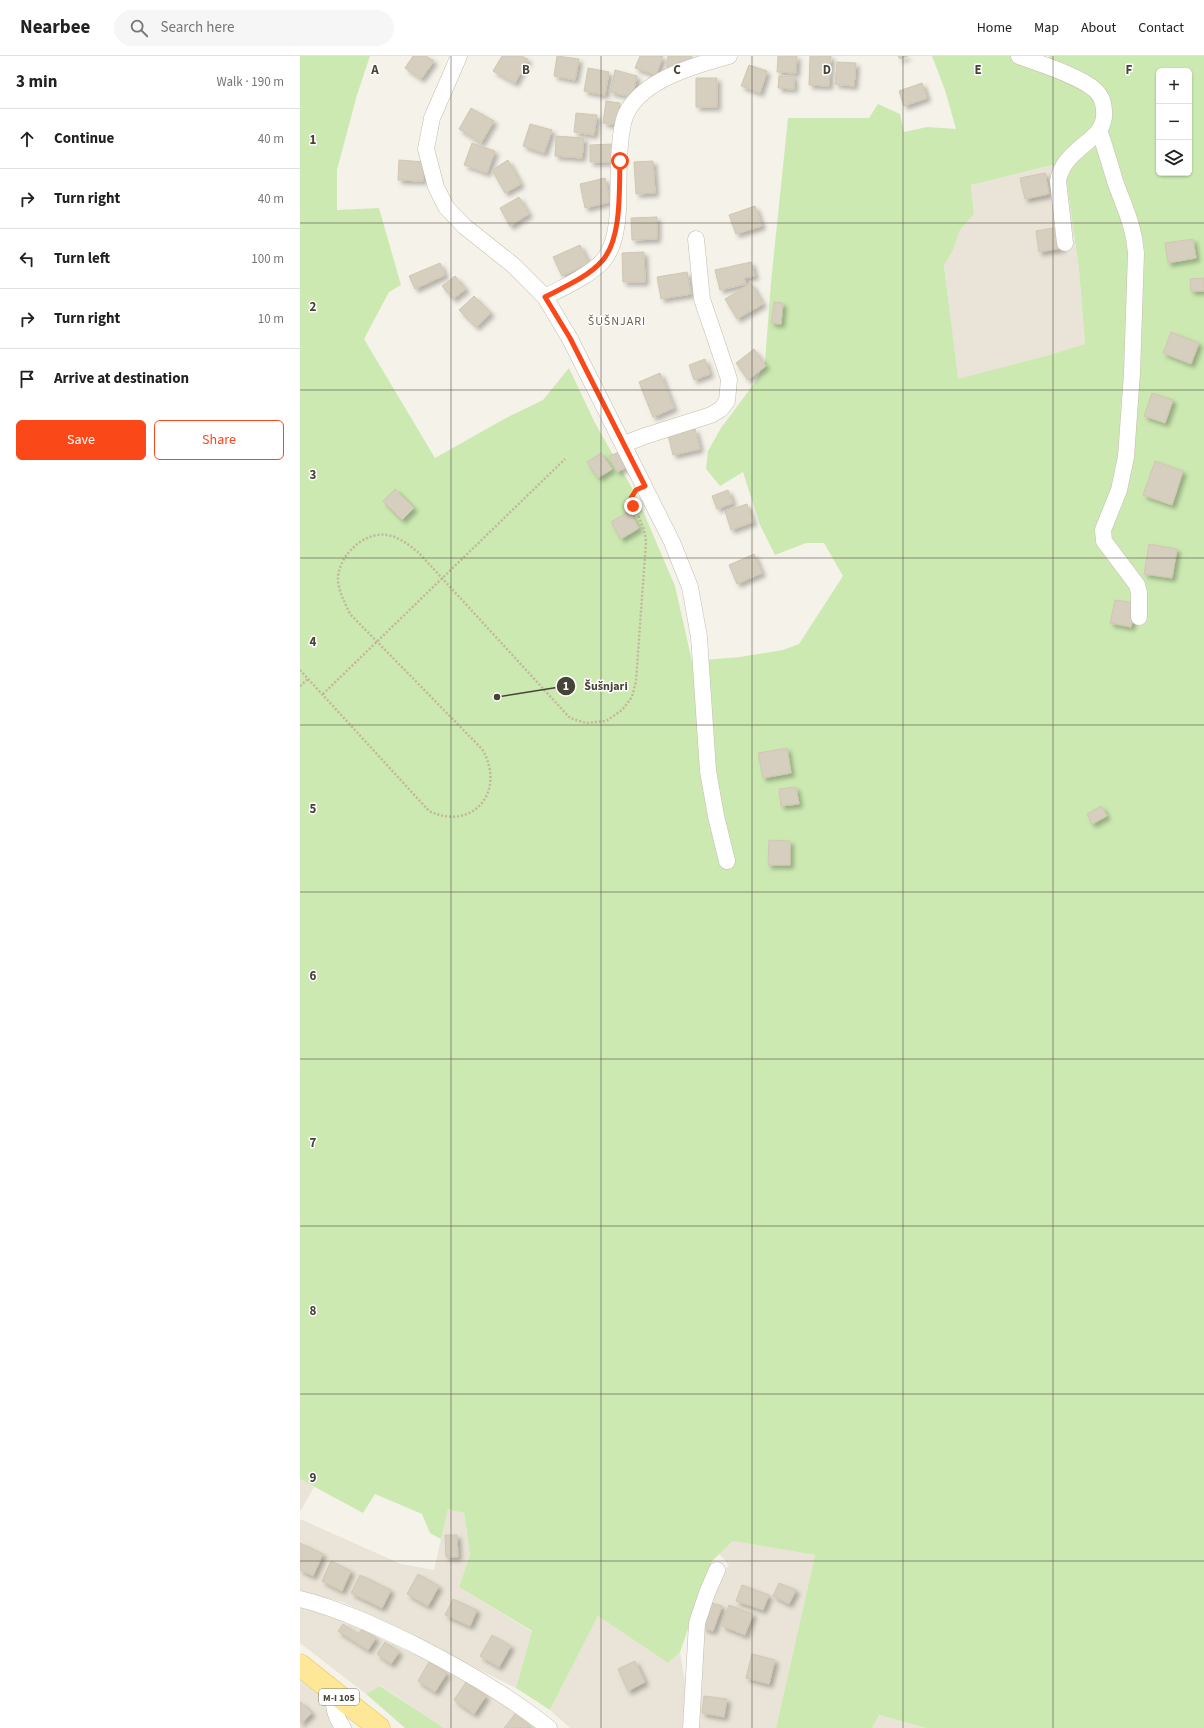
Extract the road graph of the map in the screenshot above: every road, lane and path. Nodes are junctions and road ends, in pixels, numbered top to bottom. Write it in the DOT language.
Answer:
graph roads {
  1 [pos="459,56"];
  2 [pos="729,56"];
  3 [pos="1019,56"];
  4 [pos="1099,130"];
  5 [pos="696,239"];
  6 [pos="1066,243"];
  7 [pos="545,297"];
  8 [pos="624,444"];
  9 [pos="565,459"];
  10 [pos="645,486"];
  11 [pos="440,578"];
  12 [pos="1139,617"];
  13 [pos="376,642"];
  14 [pos="300,670"];
  15 [pos="308,679"];
  16 [pos="300,686"];
  17 [pos="322,694"];
  18 [pos="727,862"];
  19 [pos="717,1570"];
  20 [pos="300,1599"];
  21 [pos="300,1665"];
  22 [pos="335,1694"];
  23 [pos="343,1728"];
  24 [pos="379,1728"];
  25 [pos="549,1728"];
  26 [pos="691,1728"];
  1 -- 7 [label="street"];
  2 -- 7 [label="street"];
  3 -- 4 [label="street"];
  4 -- 6 [label="street"];
  4 -- 12 [label="street"];
  5 -- 8 [label="street"];
  7 -- 8 [label="street"];
  8 -- 10 [label="street"];
  9 -- 11 [label="path"];
  10 -- 11 [label="path"];
  10 -- 18 [label="street"];
  11 -- 13 [label="path"];
  11 -- 13 [label="path"];
  13 -- 17 [label="path"];
  13 -- 17 [label="path"];
  14 -- 15 [label="path"];
  15 -- 16 [label="path"];
  15 -- 17 [label="path"];
  19 -- 26 [label="street"];
  20 -- 25 [label="street"];
  21 -- 22 [label="main road, M-I 105"];
  22 -- 23 [label="street"];
  22 -- 24 [label="main road, M-I 105"];
}
